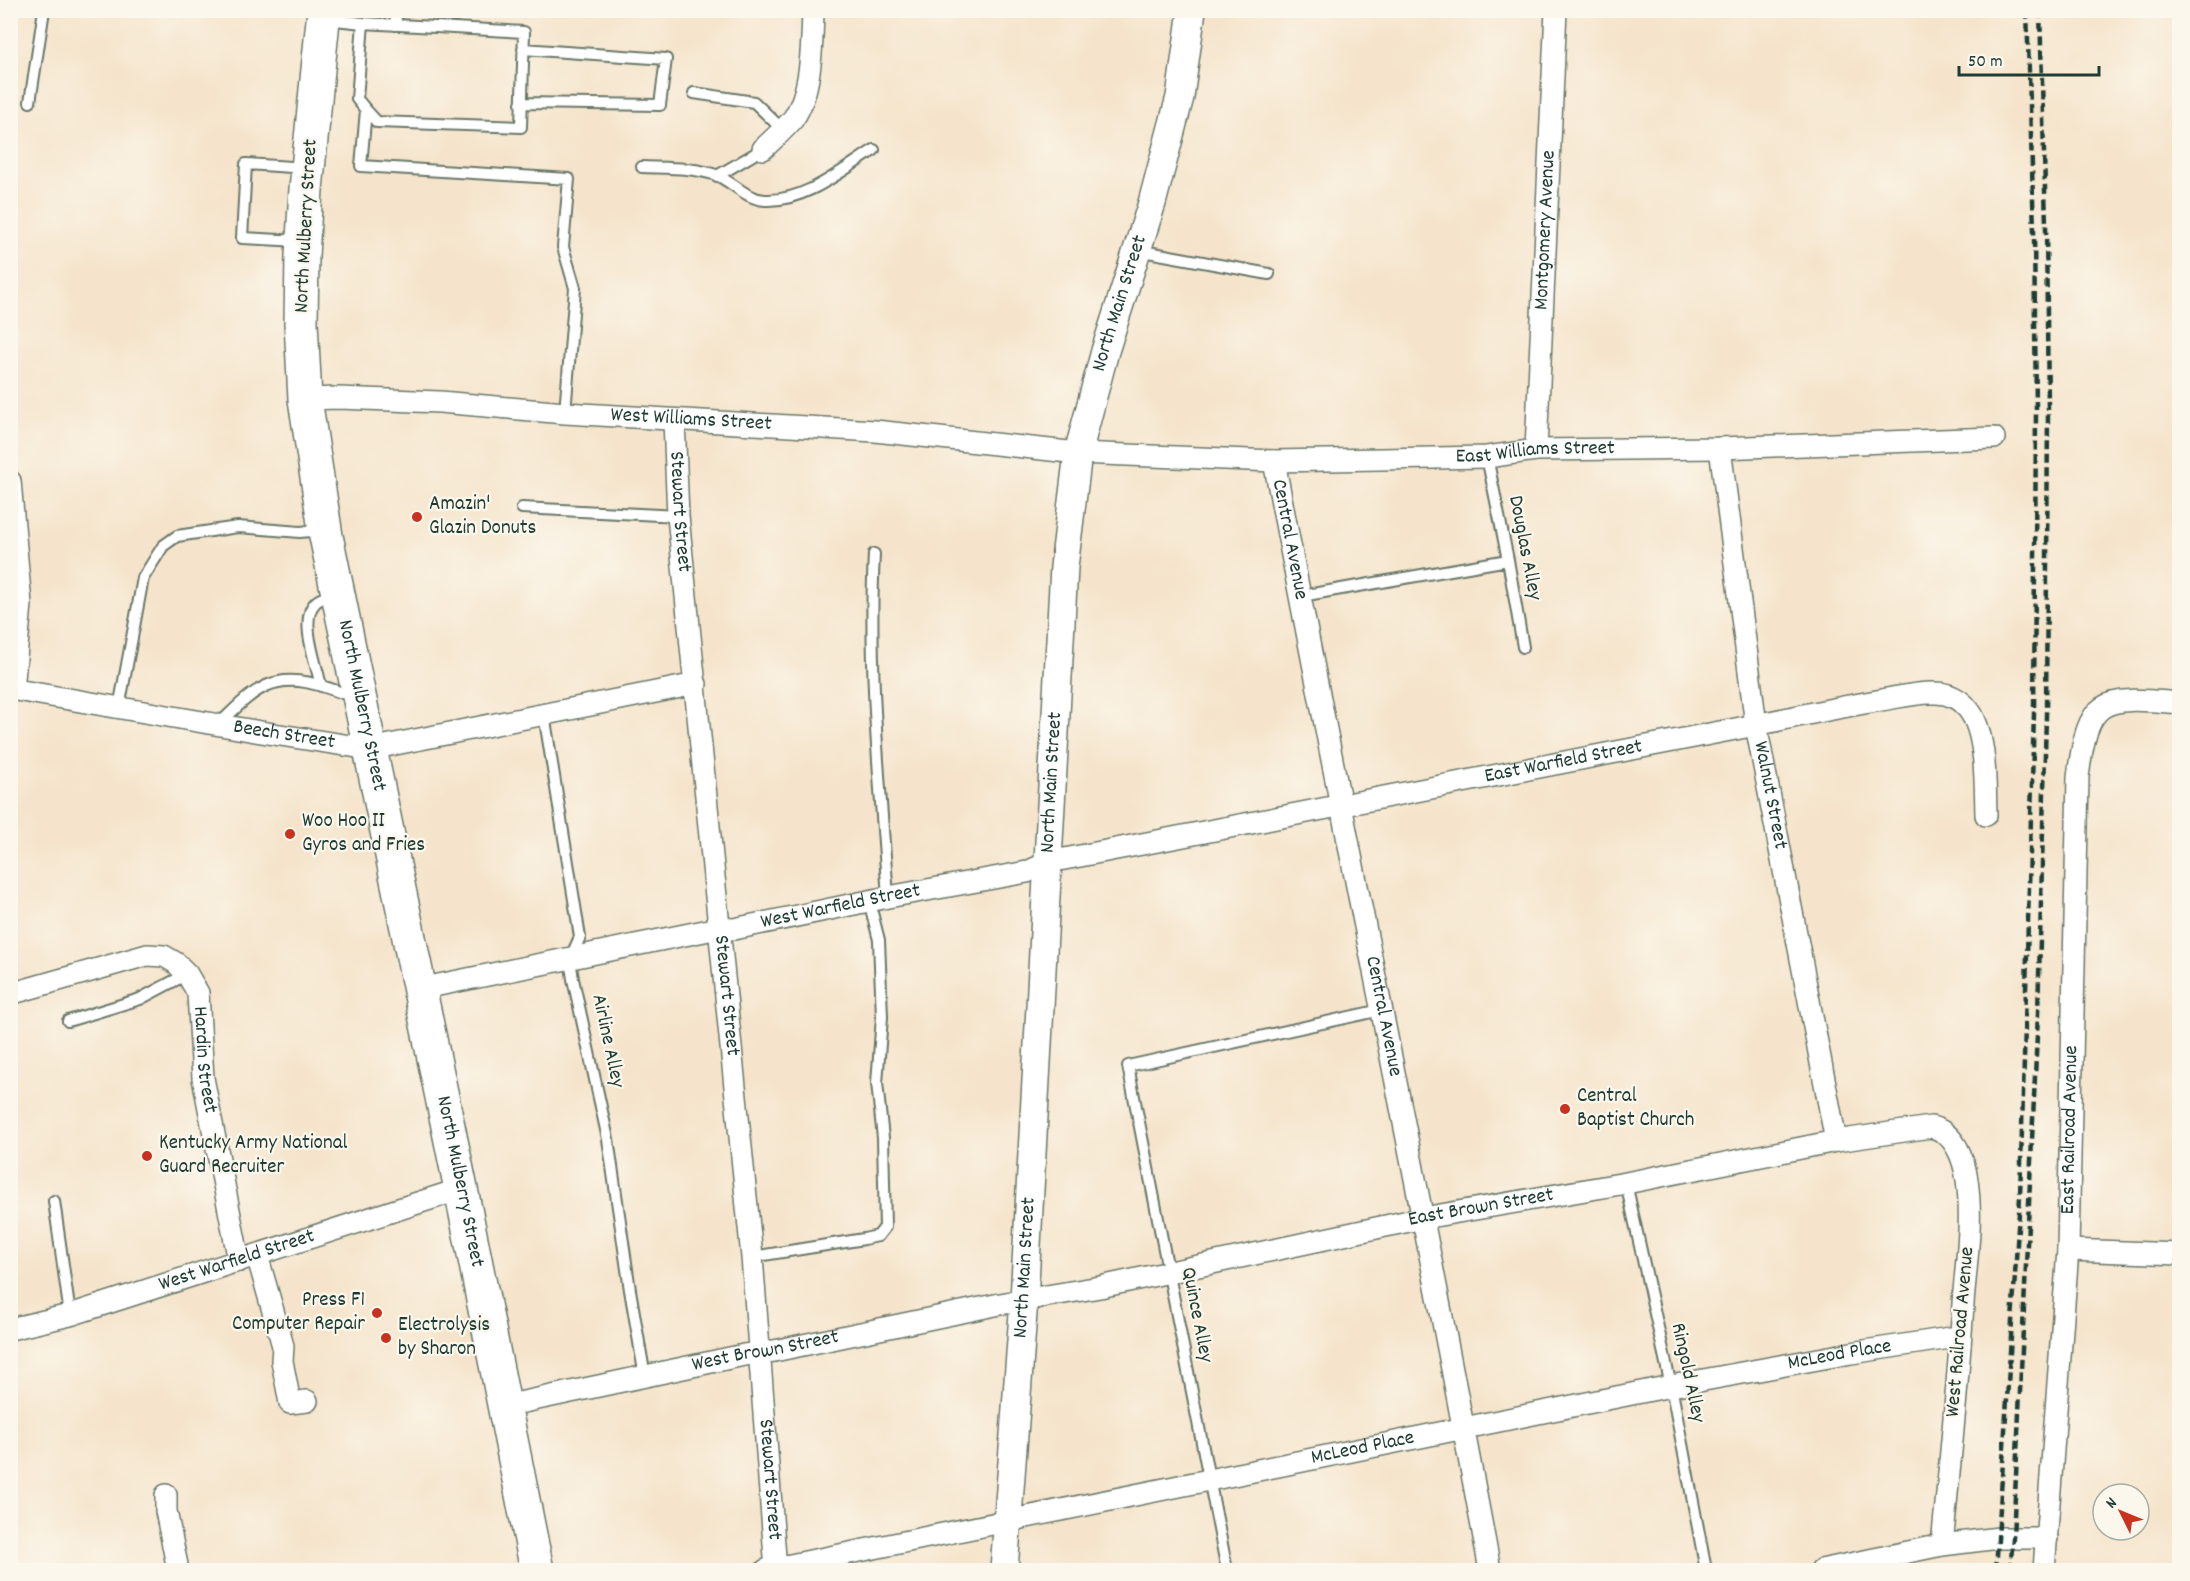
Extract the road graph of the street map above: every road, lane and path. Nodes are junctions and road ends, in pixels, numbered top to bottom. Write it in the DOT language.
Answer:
graph roads {
  1 [pos="44,10"];
  2 [pos="397,10"];
  3 [pos="813,10"];
  4 [pos="1192,10"];
  5 [pos="1557,10"];
  6 [pos="323,15"];
  7 [pos="363,22"];
  8 [pos="395,25"];
  9 [pos="523,50"];
  10 [pos="694,93"];
  11 [pos="30,102"];
  12 [pos="521,103"];
  13 [pos="366,110"];
  14 [pos="783,130"];
  15 [pos="764,149"];
  16 [pos="874,150"];
  17 [pos="642,167"];
  18 [pos="308,168"];
  19 [pos="717,176"];
  20 [pos="303,241"];
  21 [pos="1137,250"];
  22 [pos="1269,274"];
  23 [pos="305,399"];
  24 [pos="565,413"];
  25 [pos="674,420"];
  26 [pos="1994,438"];
  27 [pos="1720,448"];
  28 [pos="1536,450"];
  29 [pos="1078,453"];
  30 [pos="1487,457"];
  31 [pos="1275,460"];
  32 [pos="10,481"];
  33 [pos="522,508"];
  34 [pos="678,516"];
  35 [pos="325,530"];
  36 [pos="874,554"];
  37 [pos="1508,560"];
  38 [pos="338,595"];
  39 [pos="1301,596"];
  40 [pos="1523,647"];
  41 [pos="696,684"];
  42 [pos="321,686"];
  43 [pos="12,689"];
  44 [pos="360,699"];
  45 [pos="2180,703"];
  46 [pos="119,708"];
  47 [pos="544,714"];
  48 [pos="217,725"];
  49 [pos="1756,725"];
  50 [pos="370,749"];
  51 [pos="1340,806"];
  52 [pos="1986,815"];
  53 [pos="1049,862"];
  54 [pos="879,899"];
  55 [pos="719,928"];
  56 [pos="570,959"];
  57 [pos="187,974"];
  58 [pos="419,989"];
  59 [pos="10,994"];
  60 [pos="1381,1011"];
  61 [pos="68,1021"];
  62 [pos="1939,1129"];
  63 [pos="1836,1141"];
  64 [pos="1626,1184"];
  65 [pos="461,1189"];
  66 [pos="54,1201"];
  67 [pos="1423,1218"];
  68 [pos="2068,1250"];
  69 [pos="2180,1254"];
  70 [pos="752,1257"];
  71 [pos="248,1258"];
  72 [pos="1167,1272"];
  73 [pos="1024,1300"];
  74 [pos="70,1315"];
  75 [pos="10,1329"];
  76 [pos="1960,1345"];
  77 [pos="302,1353"];
  78 [pos="758,1353"];
  79 [pos="282,1361"];
  80 [pos="645,1377"];
  81 [pos="1671,1386"];
  82 [pos="307,1401"];
  83 [pos="506,1406"];
  84 [pos="1464,1428"];
  85 [pos="1209,1480"];
  86 [pos="166,1495"];
  87 [pos="1009,1522"];
  88 [pos="2047,1538"];
  89 [pos="1942,1545"];
  90 [pos="178,1570"];
  91 [pos="537,1570"];
  92 [pos="773,1570"];
  93 [pos="1004,1570"];
  94 [pos="1227,1570"];
  95 [pos="1490,1570"];
  96 [pos="1706,1570"];
  97 [pos="1821,1570"];
  98 [pos="2044,1570"];
  1 -- 11 [label="lane"];
  2 -- 8 [label="lane"];
  3 -- 14 [label="street"];
  4 -- 21 [label="street, North Main Street"];
  5 -- 28 [label="street, Montgomery Avenue"];
  6 -- 7 [label="lane"];
  6 -- 18 [label="main road, North Mulberry Street"];
  7 -- 8 [label="lane"];
  7 -- 13 [label="lane"];
  8 -- 9 [label="lane"];
  9 -- 12 [label="lane"];
  9 -- 12 [label="lane"];
  10 -- 14 [label="lane"];
  12 -- 13 [label="lane"];
  13 -- 24 [label="lane"];
  14 -- 15 [label="street"];
  15 -- 19 [label="lane"];
  16 -- 19 [label="lane"];
  17 -- 19 [label="lane"];
  18 -- 20 [label="main road, North Mulberry Street"];
  18 -- 20 [label="lane"];
  20 -- 23 [label="main road, North Mulberry Street"];
  21 -- 22 [label="lane"];
  21 -- 29 [label="street, North Main Street"];
  23 -- 24 [label="street, West Williams Street"];
  23 -- 35 [label="main road, North Mulberry Street"];
  24 -- 25 [label="street, West Williams Street"];
  25 -- 29 [label="street, West Williams Street"];
  25 -- 34 [label="street, Stewart Street"];
  26 -- 27 [label="street, East Williams Street"];
  27 -- 28 [label="street, East Williams Street"];
  27 -- 49 [label="street, Walnut Street"];
  28 -- 30 [label="street, East Williams Street"];
  29 -- 31 [label="street, East Williams Street"];
  29 -- 53 [label="street, North Main Street"];
  30 -- 31 [label="street, East Williams Street"];
  30 -- 37 [label="lane, Douglas Alley"];
  31 -- 39 [label="street, Central Avenue"];
  32 -- 43 [label="street"];
  33 -- 34 [label="lane"];
  34 -- 41 [label="street, Stewart Street"];
  35 -- 38 [label="main road, North Mulberry Street"];
  35 -- 46 [label="lane"];
  36 -- 54 [label="lane"];
  37 -- 39 [label="lane"];
  37 -- 40 [label="lane, Douglas Alley"];
  38 -- 42 [label="lane"];
  38 -- 44 [label="main road, North Mulberry Street"];
  39 -- 51 [label="street, Central Avenue"];
  41 -- 47 [label="street, Beech Street"];
  41 -- 55 [label="street, Stewart Street"];
  42 -- 44 [label="lane"];
  42 -- 48 [label="lane"];
  43 -- 46 [label="street, Beech Street"];
  44 -- 50 [label="main road, North Mulberry Street"];
  45 -- 68 [label="street, East Railroad Avenue"];
  46 -- 48 [label="street, Beech Street"];
  47 -- 50 [label="street, Beech Street"];
  47 -- 56 [label="lane"];
  48 -- 50 [label="street, Beech Street"];
  49 -- 51 [label="street, East Warfield Street"];
  49 -- 52 [label="street, East Warfield Street"];
  49 -- 63 [label="street, Walnut Street"];
  50 -- 58 [label="main road, North Mulberry Street"];
  51 -- 53 [label="street, East Warfield Street"];
  51 -- 60 [label="street, Central Avenue"];
  53 -- 54 [label="street, West Warfield Street"];
  53 -- 73 [label="street, North Main Street"];
  54 -- 55 [label="street, West Warfield Street"];
  54 -- 70 [label="lane"];
  55 -- 56 [label="street, West Warfield Street"];
  55 -- 70 [label="street, Stewart Street"];
  56 -- 58 [label="street, West Warfield Street"];
  56 -- 80 [label="lane, Airline Alley"];
  57 -- 59 [label="street, Hardin Street"];
  57 -- 61 [label="lane"];
  57 -- 71 [label="street, Hardin Street"];
  58 -- 65 [label="main road, North Mulberry Street"];
  60 -- 67 [label="street, Central Avenue"];
  60 -- 72 [label="lane, Quince Alley"];
  62 -- 63 [label="street, East Brown Street"];
  62 -- 76 [label="street, West Railroad Avenue"];
  63 -- 64 [label="street, East Brown Street"];
  64 -- 67 [label="street, East Brown Street"];
  64 -- 81 [label="lane, Ringold Alley"];
  65 -- 71 [label="street, West Warfield Street"];
  65 -- 83 [label="main road, North Mulberry Street"];
  66 -- 74 [label="lane"];
  67 -- 72 [label="street, East Brown Street"];
  67 -- 84 [label="street, Central Avenue"];
  68 -- 69 [label="street"];
  68 -- 88 [label="street, East Railroad Avenue"];
  70 -- 78 [label="street, Stewart Street"];
  71 -- 74 [label="street, West Warfield Street"];
  71 -- 79 [label="street, Hardin Street"];
  72 -- 73 [label="street, East Brown Street"];
  72 -- 85 [label="lane, Quince Alley"];
  73 -- 78 [label="street, West Brown Street"];
  73 -- 87 [label="street, North Main Street"];
  74 -- 75 [label="street, West Warfield Street"];
  76 -- 81 [label="street, McLeod Place"];
  76 -- 89 [label="street, West Railroad Avenue"];
  77 -- 79 [label="street"];
  78 -- 80 [label="street, West Brown Street"];
  78 -- 92 [label="street, Stewart Street"];
  79 -- 82 [label="street, Hardin Street"];
  80 -- 83 [label="street, West Brown Street"];
  81 -- 84 [label="street, McLeod Place"];
  81 -- 96 [label="lane, Ringold Alley"];
  83 -- 91 [label="main road, North Mulberry Street"];
  84 -- 85 [label="street, McLeod Place"];
  84 -- 95 [label="street, Central Avenue"];
  85 -- 87 [label="street, McLeod Place"];
  85 -- 94 [label="lane, Quince Alley"];
  86 -- 90 [label="street"];
  87 -- 92 [label="street, McLeod Place"];
  87 -- 93 [label="street, North Main Street"];
  88 -- 89 [label="street"];
  88 -- 98 [label="street, East Railroad Avenue"];
  89 -- 97 [label="street"];
}
